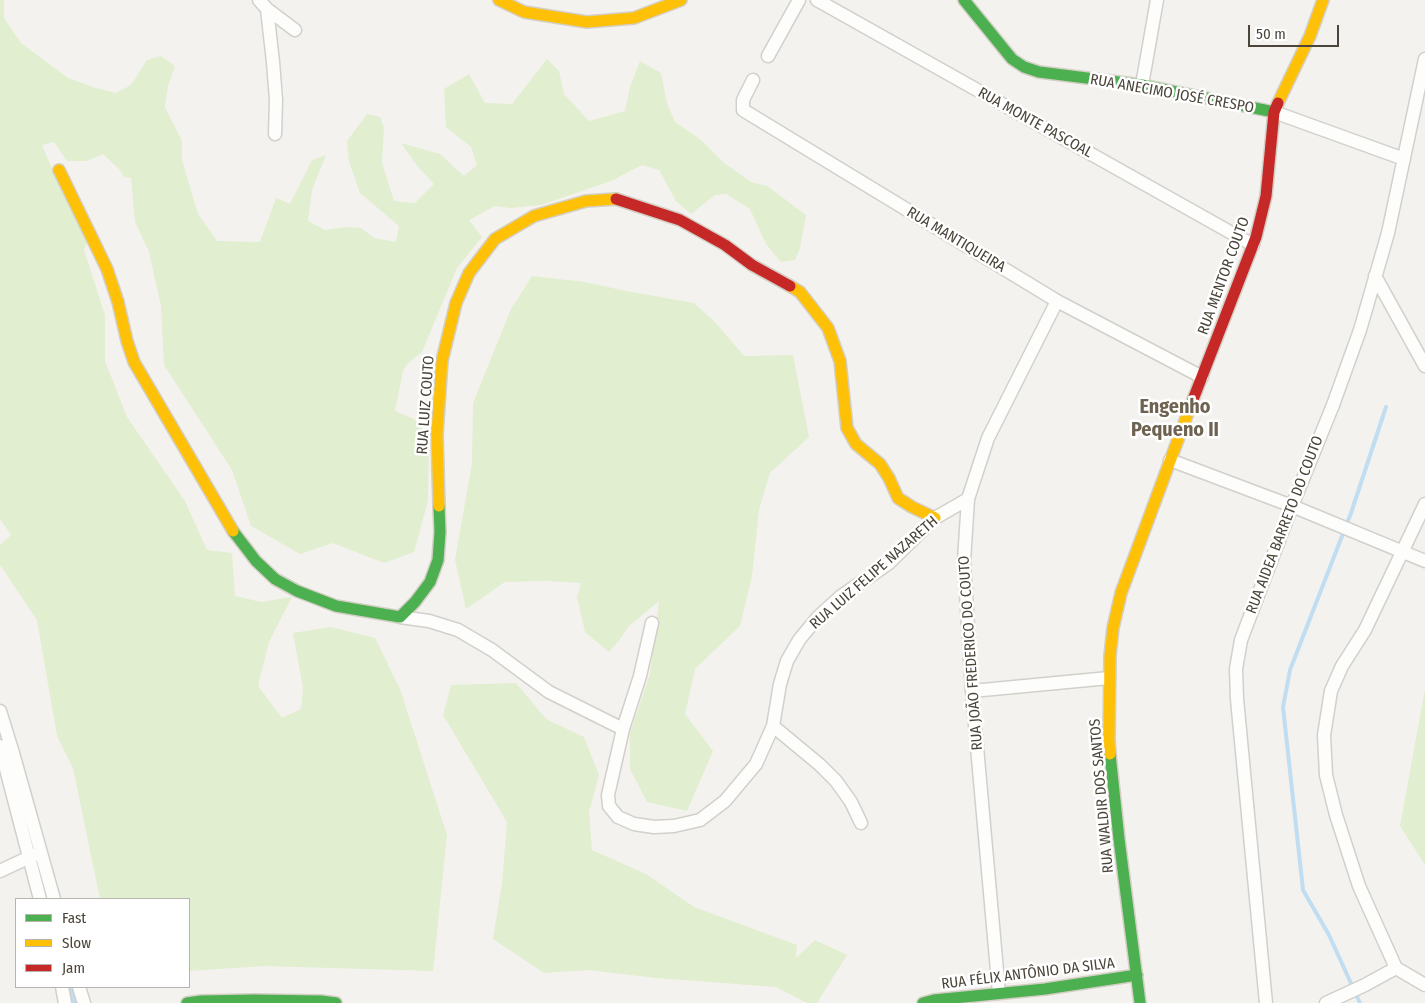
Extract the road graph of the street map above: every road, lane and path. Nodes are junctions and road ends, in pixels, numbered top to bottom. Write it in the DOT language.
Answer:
graph roads {
  1 [pos="499,0"];
  2 [pos="681,0"];
  3 [pos="799,0"];
  4 [pos="817,0"];
  5 [pos="964,0"];
  6 [pos="1157,0"];
  7 [pos="1323,0"];
  8 [pos="263,5"];
  9 [pos="295,30"];
  10 [pos="768,56"];
  11 [pos="1425,60"];
  12 [pos="753,80"];
  13 [pos="1142,86"];
  14 [pos="1274,112"];
  15 [pos="275,134"];
  16 [pos="1404,159"];
  17 [pos="59,170"];
  18 [pos="1253,245"];
  19 [pos="1374,276"];
  20 [pos="1057,301"];
  21 [pos="1425,366"];
  22 [pos="1202,377"];
  23 [pos="1170,460"];
  24 [pos="968,499"];
  25 [pos="1425,504"];
  26 [pos="1292,506"];
  27 [pos="935,518"];
  28 [pos="1145,531"];
  29 [pos="1401,553"];
  30 [pos="1425,561"];
  31 [pos="400,617"];
  32 [pos="652,623"];
  33 [pos="1109,678"];
  34 [pos="972,691"];
  35 [pos="0,711"];
  36 [pos="773,726"];
  37 [pos="623,729"];
  38 [pos="5,751"];
  39 [pos="861,822"];
  40 [pos="42,854"];
  41 [pos="28,858"];
  42 [pos="0,871"];
  43 [pos="40,898"];
  44 [pos="54,898"];
  45 [pos="1396,968"];
  46 [pos="1137,975"];
  47 [pos="1425,985"];
  48 [pos="62,988"];
  49 [pos="79,988"];
  50 [pos="1000,993"];
  51 [pos="65,1003"];
  52 [pos="84,1003"];
  53 [pos="187,1003"];
  54 [pos="336,1003"];
  55 [pos="923,1003"];
  56 [pos="1140,1003"];
  57 [pos="1266,1003"];
  58 [pos="1326,1003"];
  1 -- 2 [label="street"];
  3 -- 10 [label="street"];
  4 -- 18 [label="street, RUA MONTE PASCOAL"];
  5 -- 13 [label="street, RUA ANECIMO JOSÉ CRESPO"];
  6 -- 13 [label="street"];
  7 -- 14 [label="street, RUA MENTOR COUTO"];
  8 -- 9 [label="street"];
  8 -- 15 [label="street"];
  11 -- 16 [label="street, RUA AIDEA BARRETO DO COUTO"];
  12 -- 20 [label="street, RUA MANTIQUEIRA"];
  13 -- 14 [label="street, RUA ANECIMO JOSÉ CRESPO"];
  14 -- 16 [label="street, RUA ANECIMO JOSÉ CRESPO"];
  14 -- 18 [label="street, RUA MENTOR COUTO"];
  16 -- 19 [label="street, RUA AIDEA BARRETO DO COUTO"];
  17 -- 31 [label="street"];
  18 -- 22 [label="street, RUA MENTOR COUTO"];
  19 -- 21 [label="street"];
  19 -- 26 [label="street, RUA AIDEA BARRETO DO COUTO"];
  20 -- 22 [label="street, RUA MANTIQUEIRA"];
  20 -- 24 [label="street, RUA JOÃO FREDERICO DO COUTO"];
  22 -- 23 [label="street, RUA MENTOR COUTO"];
  23 -- 26 [label="street"];
  23 -- 28 [label="street, RUA MENTOR COUTO"];
  24 -- 27 [label="street, RUA LUIZ FELIPE NAZARETH"];
  24 -- 34 [label="street, RUA JOÃO FREDERICO DO COUTO"];
  25 -- 29 [label="street"];
  26 -- 29 [label="street"];
  26 -- 57 [label="street, RUA AIDEA BARRETO DO COUTO"];
  27 -- 31 [label="street, RUA LUIZ COUTO"];
  27 -- 36 [label="street, RUA LUIZ FELIPE NAZARETH"];
  28 -- 33 [label="street, RUA WALDIR DOS SANTOS"];
  29 -- 30 [label="street"];
  29 -- 45 [label="street"];
  31 -- 37 [label="street"];
  32 -- 37 [label="street, RUA LUIZ FELIPE NAZARETH"];
  33 -- 34 [label="street"];
  33 -- 46 [label="street, RUA WALDIR DOS SANTOS"];
  34 -- 50 [label="street, RUA JOÃO FREDERICO DO COUTO"];
  35 -- 38 [label="street"];
  36 -- 37 [label="street, RUA LUIZ FELIPE NAZARETH"];
  36 -- 39 [label="street"];
  38 -- 40 [label="street"];
  38 -- 41 [label="street"];
  40 -- 41 [label="street"];
  40 -- 44 [label="street"];
  41 -- 42 [label="street"];
  41 -- 43 [label="street"];
  45 -- 47 [label="street"];
  45 -- 58 [label="street"];
  46 -- 50 [label="street, RUA FÉLIX ANTÔNIO DA SILVA"];
  46 -- 56 [label="street, RUA WALDIR DOS SANTOS"];
  48 -- 51 [label="street"];
  49 -- 52 [label="street"];
  50 -- 55 [label="street, RUA FÉLIX ANTÔNIO DA SILVA"];
  53 -- 54 [label="street"];
}
